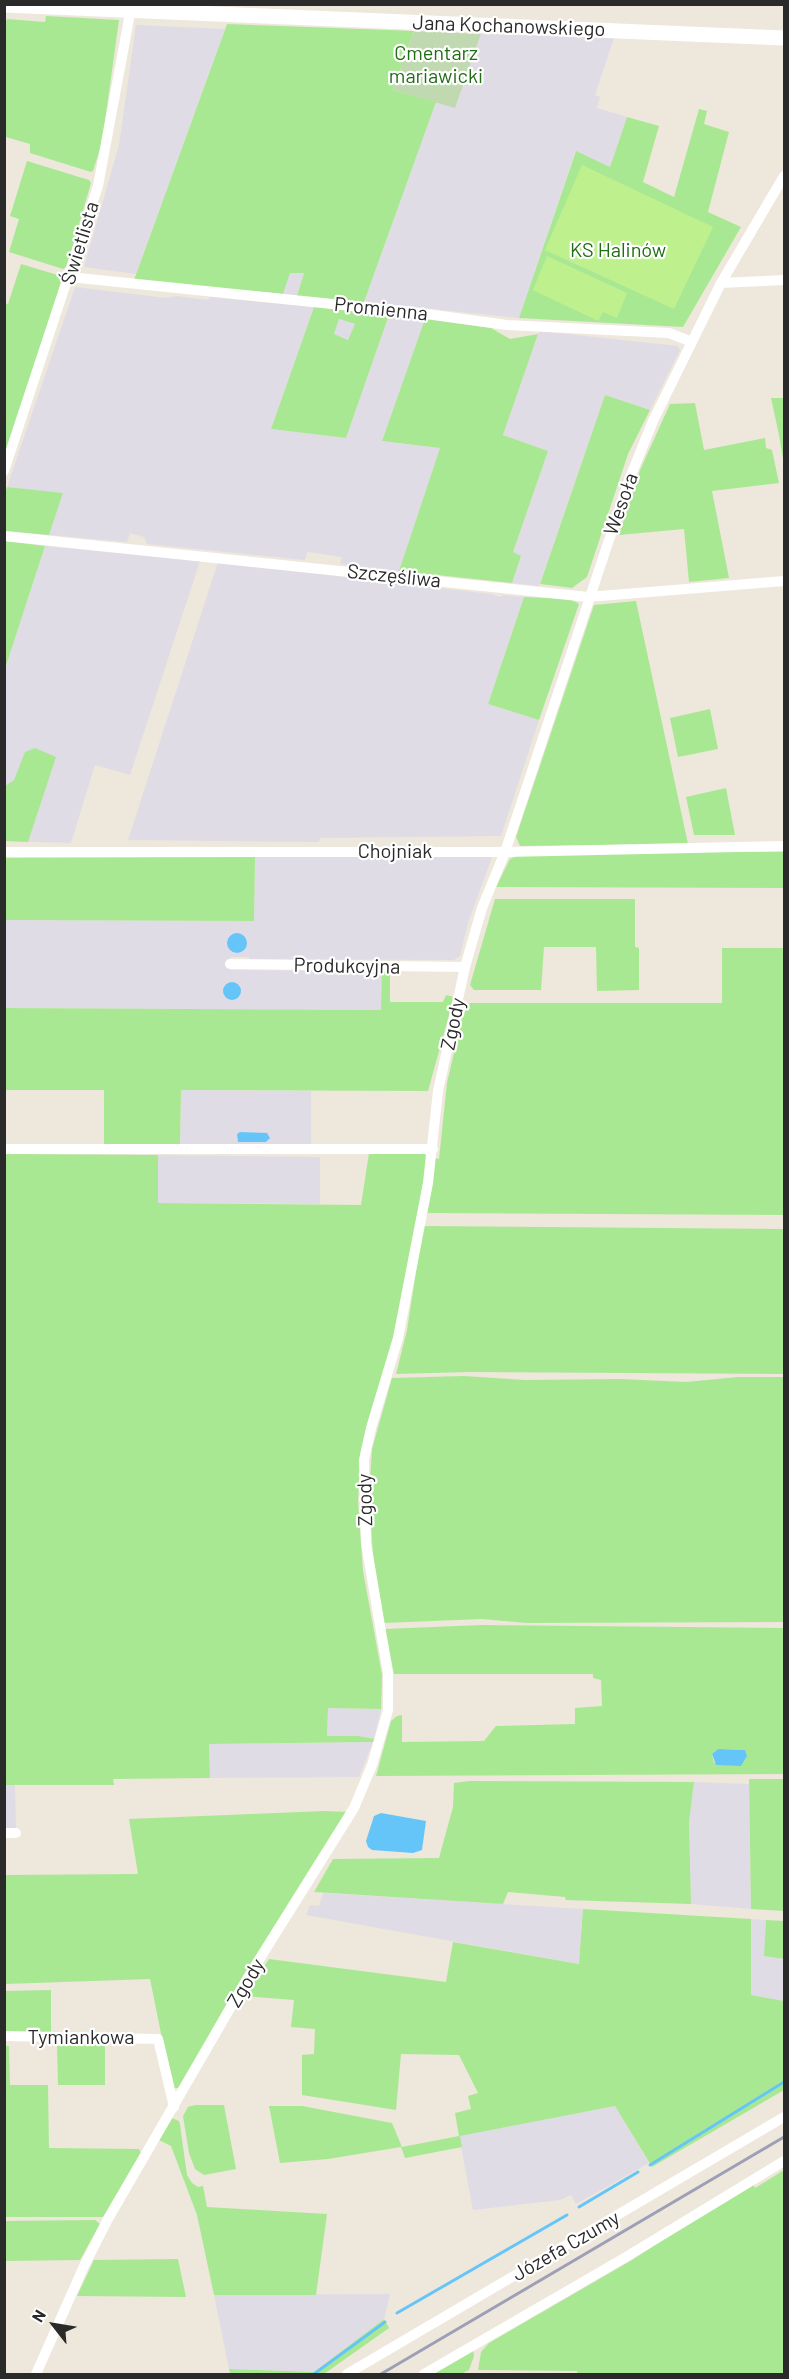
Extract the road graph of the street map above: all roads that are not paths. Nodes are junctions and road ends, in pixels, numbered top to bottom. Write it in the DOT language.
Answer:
graph roads {
  1 [pos="4,5"];
  2 [pos="126,10"];
  3 [pos="784,38"];
  4 [pos="784,176"];
  5 [pos="69,277"];
  6 [pos="784,280"];
  7 [pos="721,283"];
  8 [pos="692,342"];
  9 [pos="4,471"];
  10 [pos="4,536"];
  11 [pos="784,581"];
  12 [pos="588,597"];
  13 [pos="784,846"];
  14 [pos="4,852"];
  15 [pos="505,852"];
  16 [pos="230,964"];
  17 [pos="465,968"];
  18 [pos="4,1149"];
  19 [pos="433,1149"];
  20 [pos="4,2037"];
  21 [pos="174,2108"];
  22 [pos="784,2117"];
  23 [pos="784,2161"];
  24 [pos="36,2374"];
  25 [pos="347,2374"];
  26 [pos="424,2374"];
  1 -- 2 [label="street, Jana Kochanowskiego"];
  2 -- 3 [label="street, Jana Kochanowskiego"];
  2 -- 5 [label="street, Świetlista"];
  4 -- 7 [label="street, Wesoła"];
  5 -- 8 [label="street, Promienna"];
  5 -- 9 [label="street, Świetlista"];
  6 -- 7 [label="street"];
  7 -- 8 [label="street, Wesoła"];
  8 -- 12 [label="street, Wesoła"];
  10 -- 12 [label="street, Szczęśliwa"];
  11 -- 12 [label="street, Szczęśliwa"];
  12 -- 15 [label="street, Wesoła"];
  13 -- 15 [label="street, Chojniak"];
  14 -- 15 [label="street, Chojniak"];
  15 -- 17 [label="street, Zgody"];
  16 -- 17 [label="street, Produkcyjna"];
  17 -- 19 [label="street, Zgody"];
  18 -- 19 [label="street"];
  19 -- 21 [label="street, Zgody"];
  20 -- 21 [label="street, Tymiankowa"];
  21 -- 24 [label="street, Zgody"];
  22 -- 25 [label="street, Józefa Czumy"];
  23 -- 26 [label="street"];
}
